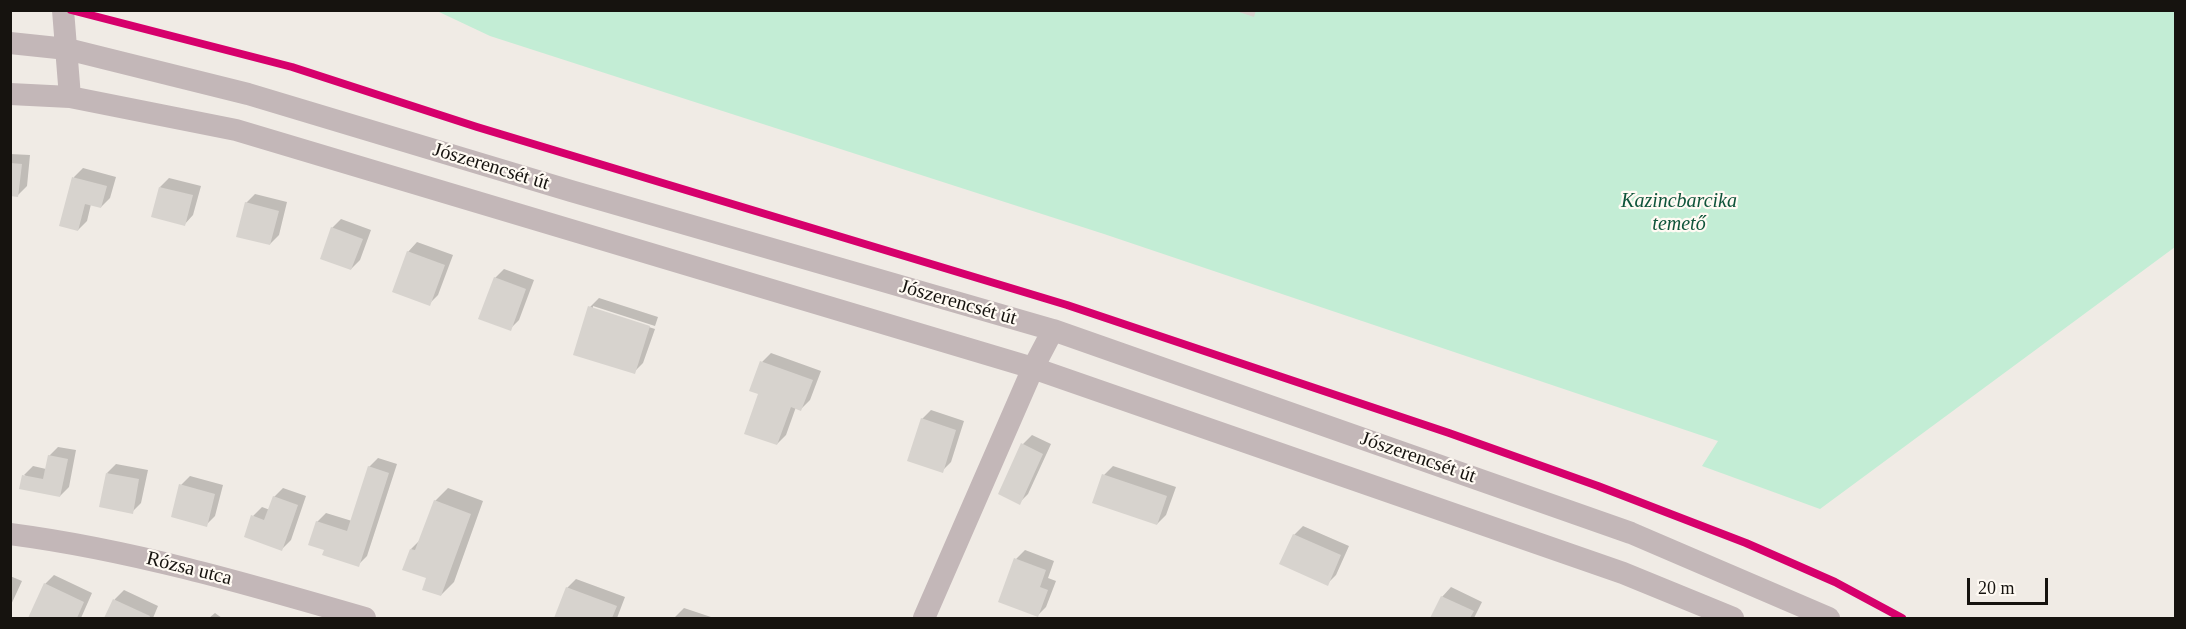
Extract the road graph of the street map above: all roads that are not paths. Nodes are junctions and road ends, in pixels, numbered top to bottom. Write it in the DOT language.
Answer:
graph roads {
  1 [pos="63,10"];
  2 [pos="10,43"];
  3 [pos="67,49"];
  4 [pos="10,94"];
  5 [pos="70,97"];
  6 [pos="1053,330"];
  7 [pos="1033,368"];
  8 [pos="10,534"];
  9 [pos="365,618"];
  10 [pos="924,618"];
  11 [pos="1733,618"];
  12 [pos="1829,618"];
  1 -- 3 [label="street"];
  2 -- 3 [label="street, Jószerencsét út"];
  3 -- 5 [label="street"];
  3 -- 6 [label="street, Jószerencsét út"];
  4 -- 5 [label="street, Jószerencsét út"];
  5 -- 7 [label="street, Jószerencsét út"];
  6 -- 7 [label="street"];
  6 -- 12 [label="street, Jószerencsét út"];
  7 -- 10 [label="street"];
  7 -- 11 [label="street, Jószerencsét út"];
  8 -- 9 [label="street, Rózsa utca"];
}
